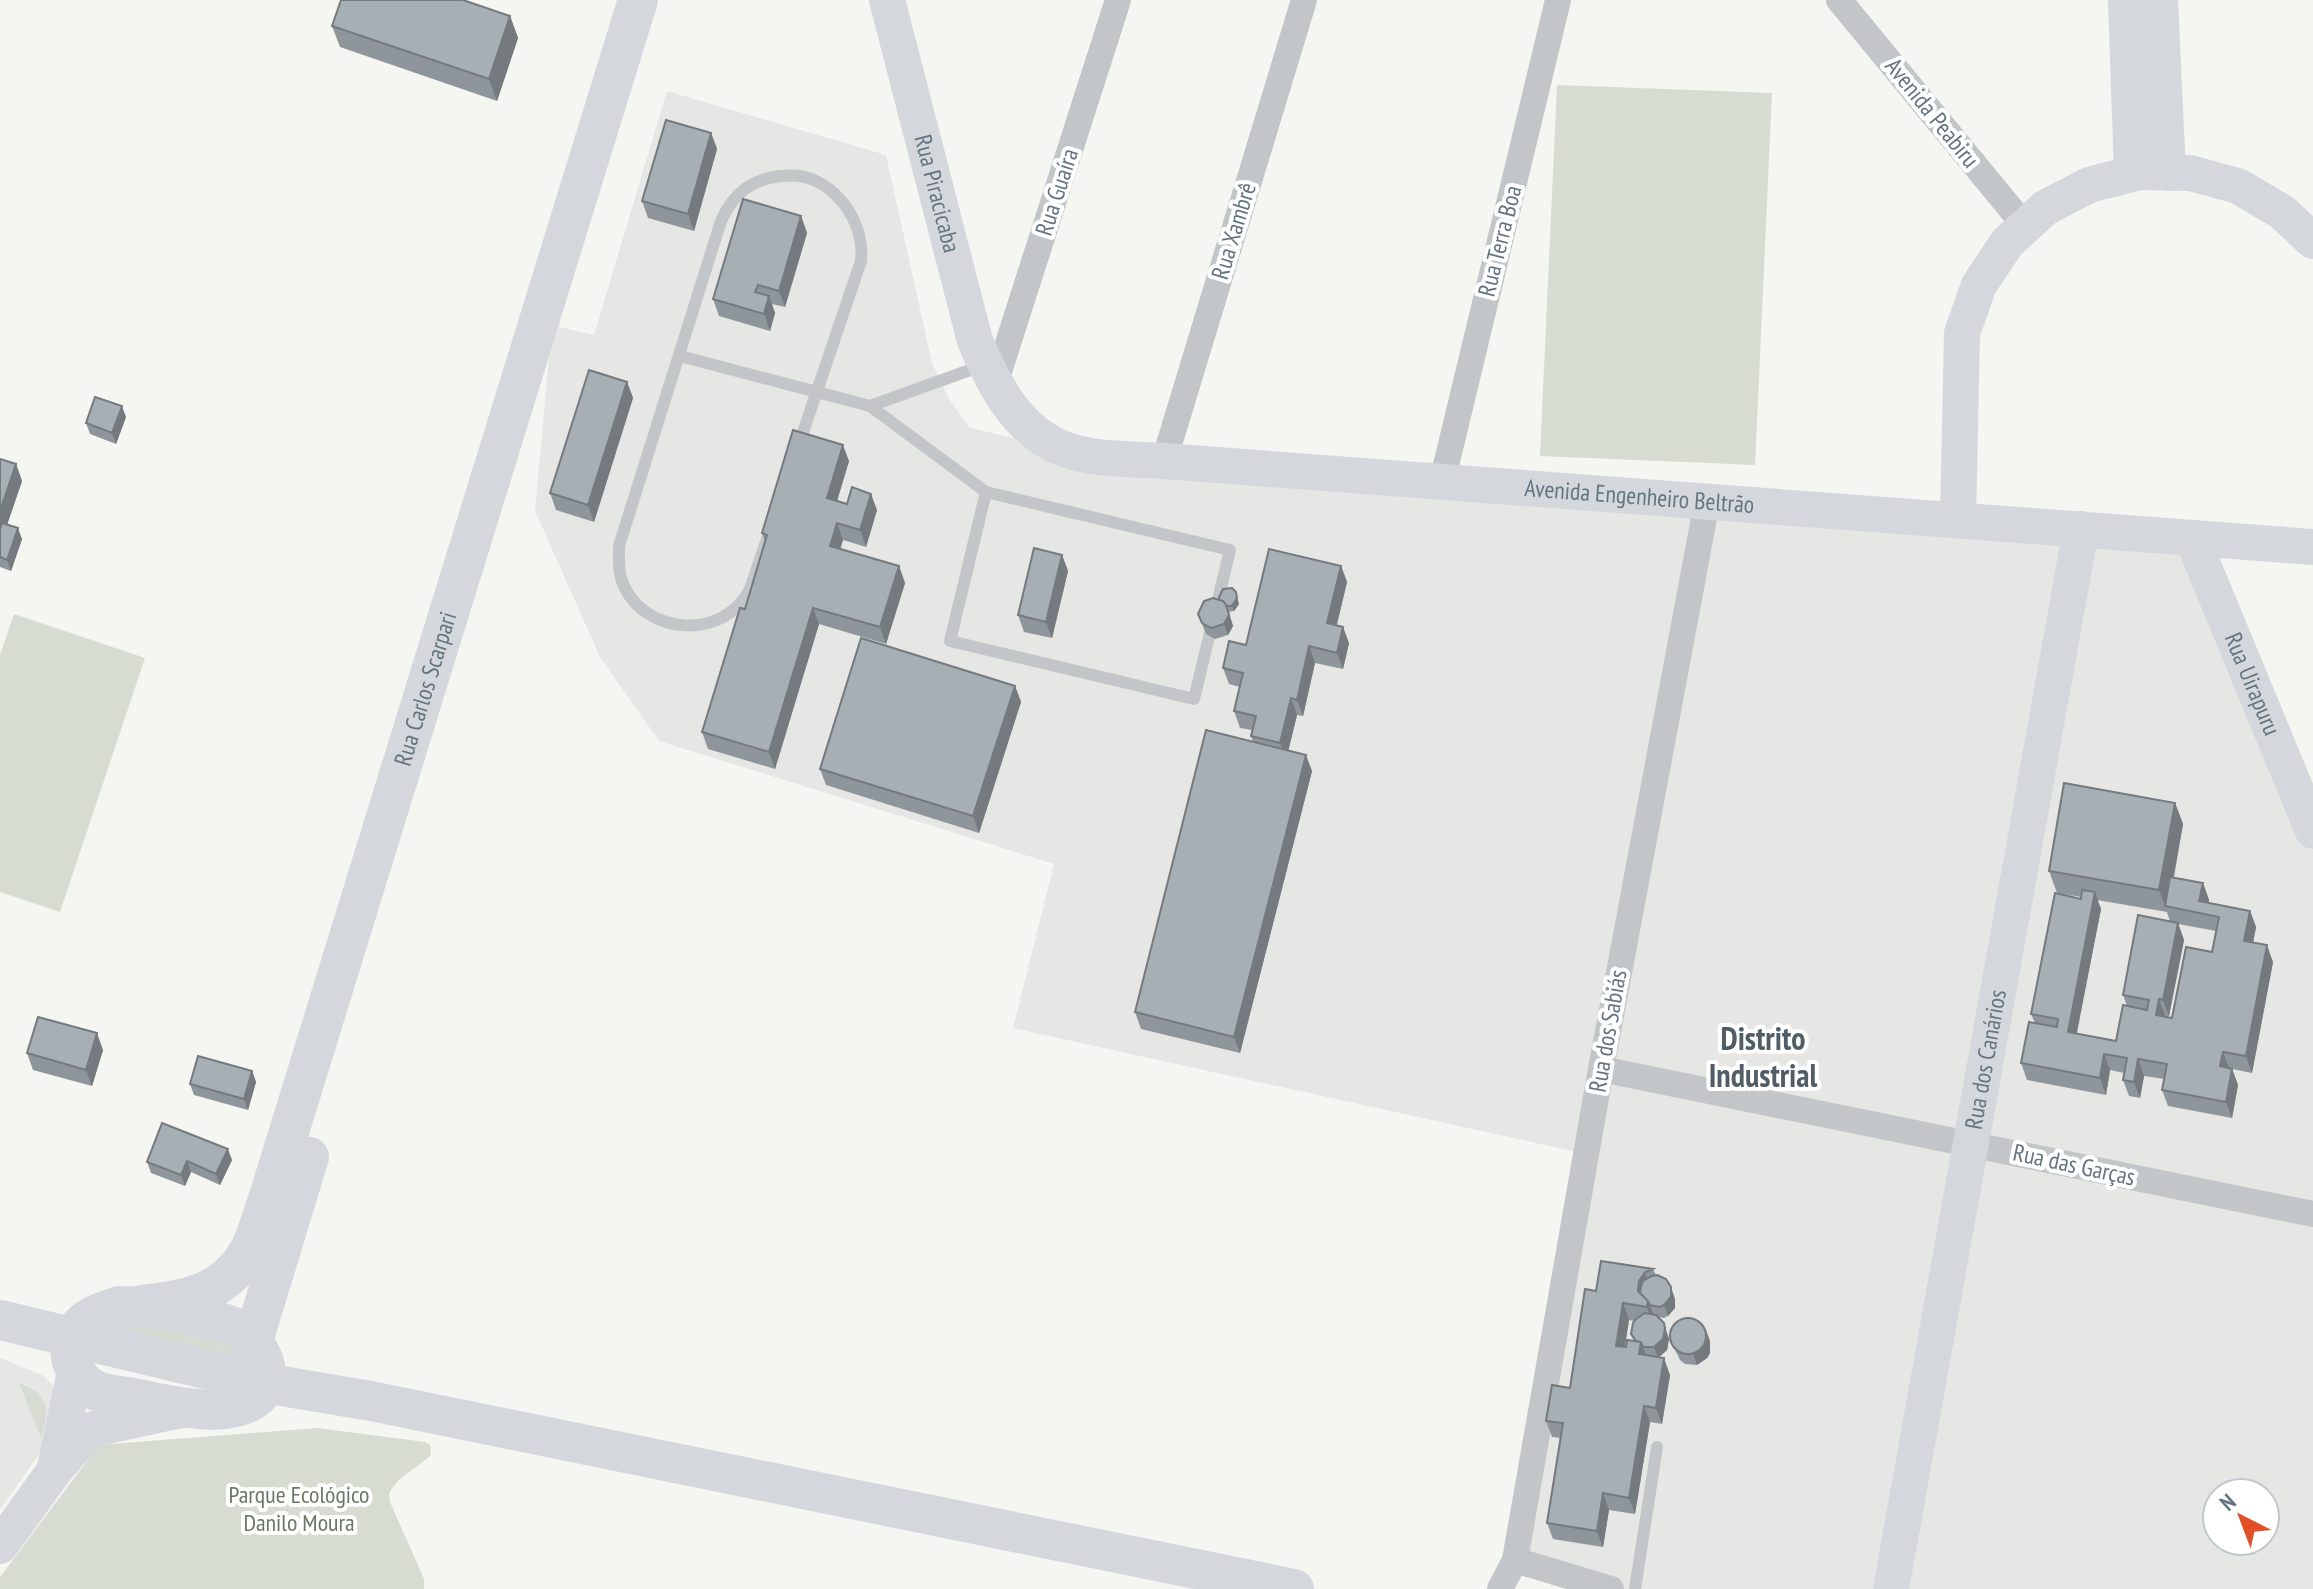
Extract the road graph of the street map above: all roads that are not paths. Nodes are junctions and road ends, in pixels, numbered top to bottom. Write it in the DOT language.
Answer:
graph roads {
  1 [pos="887,0"];
  2 [pos="1118,0"];
  3 [pos="1304,0"];
  4 [pos="1558,0"];
  5 [pos="1839,0"];
  6 [pos="2126,0"];
  7 [pos="2160,0"];
  8 [pos="654,1"];
  9 [pos="2168,173"];
  10 [pos="2132,174"];
  11 [pos="2025,226"];
  12 [pos="2313,241"];
  13 [pos="680,356"];
  14 [pos="990,374"];
  15 [pos="816,392"];
  16 [pos="870,406"];
  17 [pos="1164,461"];
  18 [pos="1442,482"];
  19 [pos="986,492"];
  20 [pos="1707,502"];
  21 [pos="1958,520"];
  22 [pos="2081,529"];
  23 [pos="2192,538"];
  24 [pos="2313,547"];
  25 [pos="2313,831"];
  26 [pos="1601,1069"];
  27 [pos="1970,1144"];
  28 [pos="298,1149"];
  29 [pos="2313,1214"];
  30 [pos="135,1306"];
  31 [pos="0,1317"];
  32 [pos="0,1329"];
  33 [pos="76,1350"];
  34 [pos="254,1371"];
  35 [pos="188,1408"];
  36 [pos="1657,1447"];
  37 [pos="55,1470"];
  38 [pos="0,1546"];
  39 [pos="1515,1560"];
  40 [pos="1294,1589"];
  41 [pos="1500,1589"];
  42 [pos="1611,1589"];
  43 [pos="1635,1589"];
  44 [pos="1891,1589"];
  1 -- 14 [label="street, Rua Piracicaba"];
  2 -- 14 [label="street, Rua Guaíra"];
  3 -- 17 [label="street, Rua Xambrê"];
  4 -- 18 [label="street, Rua Terra Boa"];
  5 -- 11 [label="street, Avenida Peabiru"];
  6 -- 10 [label="street"];
  7 -- 9 [label="street"];
  8 -- 28 [label="main road, Rua Carlos Scarpari"];
  9 -- 10 [label="street"];
  9 -- 12 [label="street"];
  10 -- 11 [label="street"];
  11 -- 21 [label="street"];
  13 -- 15 [label="lane"];
  13 -- 15 [label="lane"];
  13 -- 15 [label="lane"];
  14 -- 16 [label="lane"];
  14 -- 17 [label="street, Avenida Engenheiro Beltrão"];
  15 -- 16 [label="lane"];
  16 -- 19 [label="lane"];
  17 -- 18 [label="street, Avenida Engenheiro Beltrão"];
  18 -- 20 [label="street, Avenida Engenheiro Beltrão"];
  19 -- 19 [label="lane"];
  20 -- 21 [label="street, Avenida Engenheiro Beltrão"];
  20 -- 26 [label="street, Rua dos Sabiás"];
  21 -- 22 [label="street, Avenida Engenheiro Beltrão"];
  22 -- 23 [label="street, Avenida Engenheiro Beltrão"];
  22 -- 27 [label="street, Rua dos Canários"];
  23 -- 24 [label="street, Avenida Engenheiro Beltrão"];
  23 -- 25 [label="street, Rua Uirapuru"];
  26 -- 27 [label="street, Rua das Garças"];
  26 -- 39 [label="street, Rua dos Sabiás"];
  27 -- 29 [label="street, Rua das Garças"];
  27 -- 44 [label="street, Rua dos Canários"];
  28 -- 30 [label="main road, Rua Carlos Scarpari"];
  28 -- 34 [label="main road, Rua Carlos Scarpari"];
  30 -- 33 [label="main road, Rua Carlos Scarpari"];
  30 -- 34 [label="main road"];
  31 -- 33 [label="main road"];
  32 -- 33 [label="main road"];
  33 -- 34 [label="main road"];
  33 -- 35 [label="main road"];
  33 -- 37 [label="street"];
  34 -- 35 [label="main road"];
  34 -- 40 [label="main road"];
  35 -- 37 [label="street"];
  36 -- 43 [label="lane"];
  37 -- 38 [label="street"];
  39 -- 41 [label="street, Rua dos Sabiás"];
  39 -- 42 [label="street"];
}
